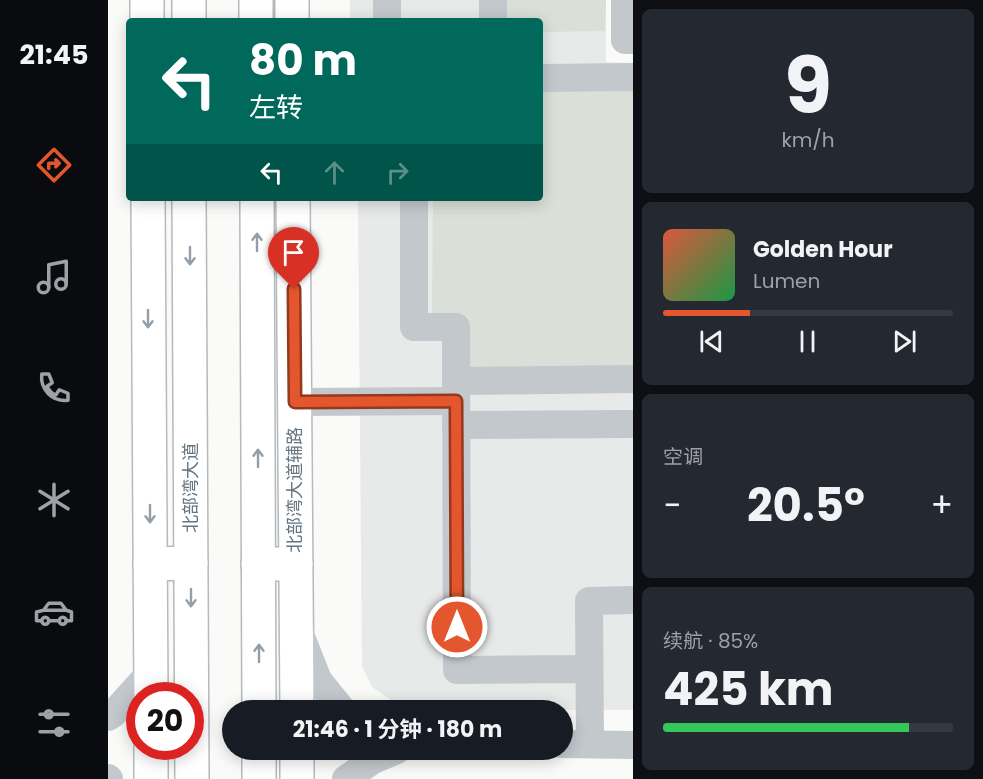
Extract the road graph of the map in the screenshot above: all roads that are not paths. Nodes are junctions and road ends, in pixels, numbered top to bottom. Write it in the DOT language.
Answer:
graph roads {
  1 [pos="147,0"];
  2 [pos="189,0"];
  3 [pos="256,0"];
  4 [pos="292,0"];
  5 [pos="387,0"];
  6 [pos="493,0"];
  7 [pos="625,0"];
  8 [pos="147,18"];
  9 [pos="189,18"];
  10 [pos="256,18"];
  11 [pos="292,18"];
  12 [pos="387,18"];
  13 [pos="493,18"];
  14 [pos="633,40"];
  15 [pos="633,77"];
  16 [pos="543,78"];
  17 [pos="148,201"];
  18 [pos="189,201"];
  19 [pos="257,201"];
  20 [pos="293,201"];
  21 [pos="414,201"];
  22 [pos="625,379"];
  23 [pos="563,380"];
  24 [pos="295,402"];
  25 [pos="456,402"];
  26 [pos="563,424"];
  27 [pos="625,424"];
  28 [pos="191,563"];
  29 [pos="150,564"];
  30 [pos="258,564"];
  31 [pos="296,564"];
  32 [pos="633,600"];
  33 [pos="296,626"];
  34 [pos="589,669"];
  35 [pos="151,682"];
  36 [pos="259,700"];
  37 [pos="297,700"];
  38 [pos="334,700"];
  39 [pos="126,704"];
  40 [pos="108,717"];
  41 [pos="576,744"];
  42 [pos="633,745"];
  43 [pos="151,760"];
  44 [pos="259,760"];
  45 [pos="297,760"];
  46 [pos="373,760"];
  47 [pos="151,779"];
  48 [pos="192,779"];
  49 [pos="259,779"];
  50 [pos="297,779"];
  51 [pos="346,779"];
  1 -- 8 [label="main road"];
  2 -- 9 [label="main road"];
  3 -- 10 [label="main road"];
  4 -- 11 [label="main road"];
  5 -- 12 [label="street"];
  6 -- 13 [label="street"];
  7 -- 14 [label="street"];
  15 -- 16 [label="street"];
  17 -- 29 [label="main road, one-way"];
  18 -- 28 [label="main road, 北部湾大道, one-way"];
  30 -- 19 [label="main road, one-way"];
  20 -- 24 [label="main road, 北部湾大道辅路"];
  21 -- 25 [label="street"];
  22 -- 23 [label="street"];
  22 -- 27 [label="street"];
  23 -- 25 [label="street"];
  23 -- 26 [label="street"];
  24 -- 25 [label="street"];
  24 -- 31 [label="main road, 北部湾大道辅路"];
  25 -- 26 [label="street"];
  25 -- 34 [label="street"];
  26 -- 27 [label="street"];
  28 -- 29 [label="main road"];
  28 -- 48 [label="main road, 北部湾大道, one-way"];
  29 -- 35 [label="main road"];
  30 -- 31 [label="main road"];
  36 -- 30 [label="main road, one-way"];
  31 -- 33 [label="main road, 北部湾大道辅路"];
  32 -- 34 [label="street"];
  33 -- 37 [label="main road, 北部湾大道辅路"];
  33 -- 38 [label="street"];
  34 -- 41 [label="street"];
  39 -- 40 [label="street"];
  41 -- 42 [label="street"];
  43 -- 47 [label="main road"];
  44 -- 49 [label="main road"];
  45 -- 50 [label="main road"];
  46 -- 51 [label="street"];
}
